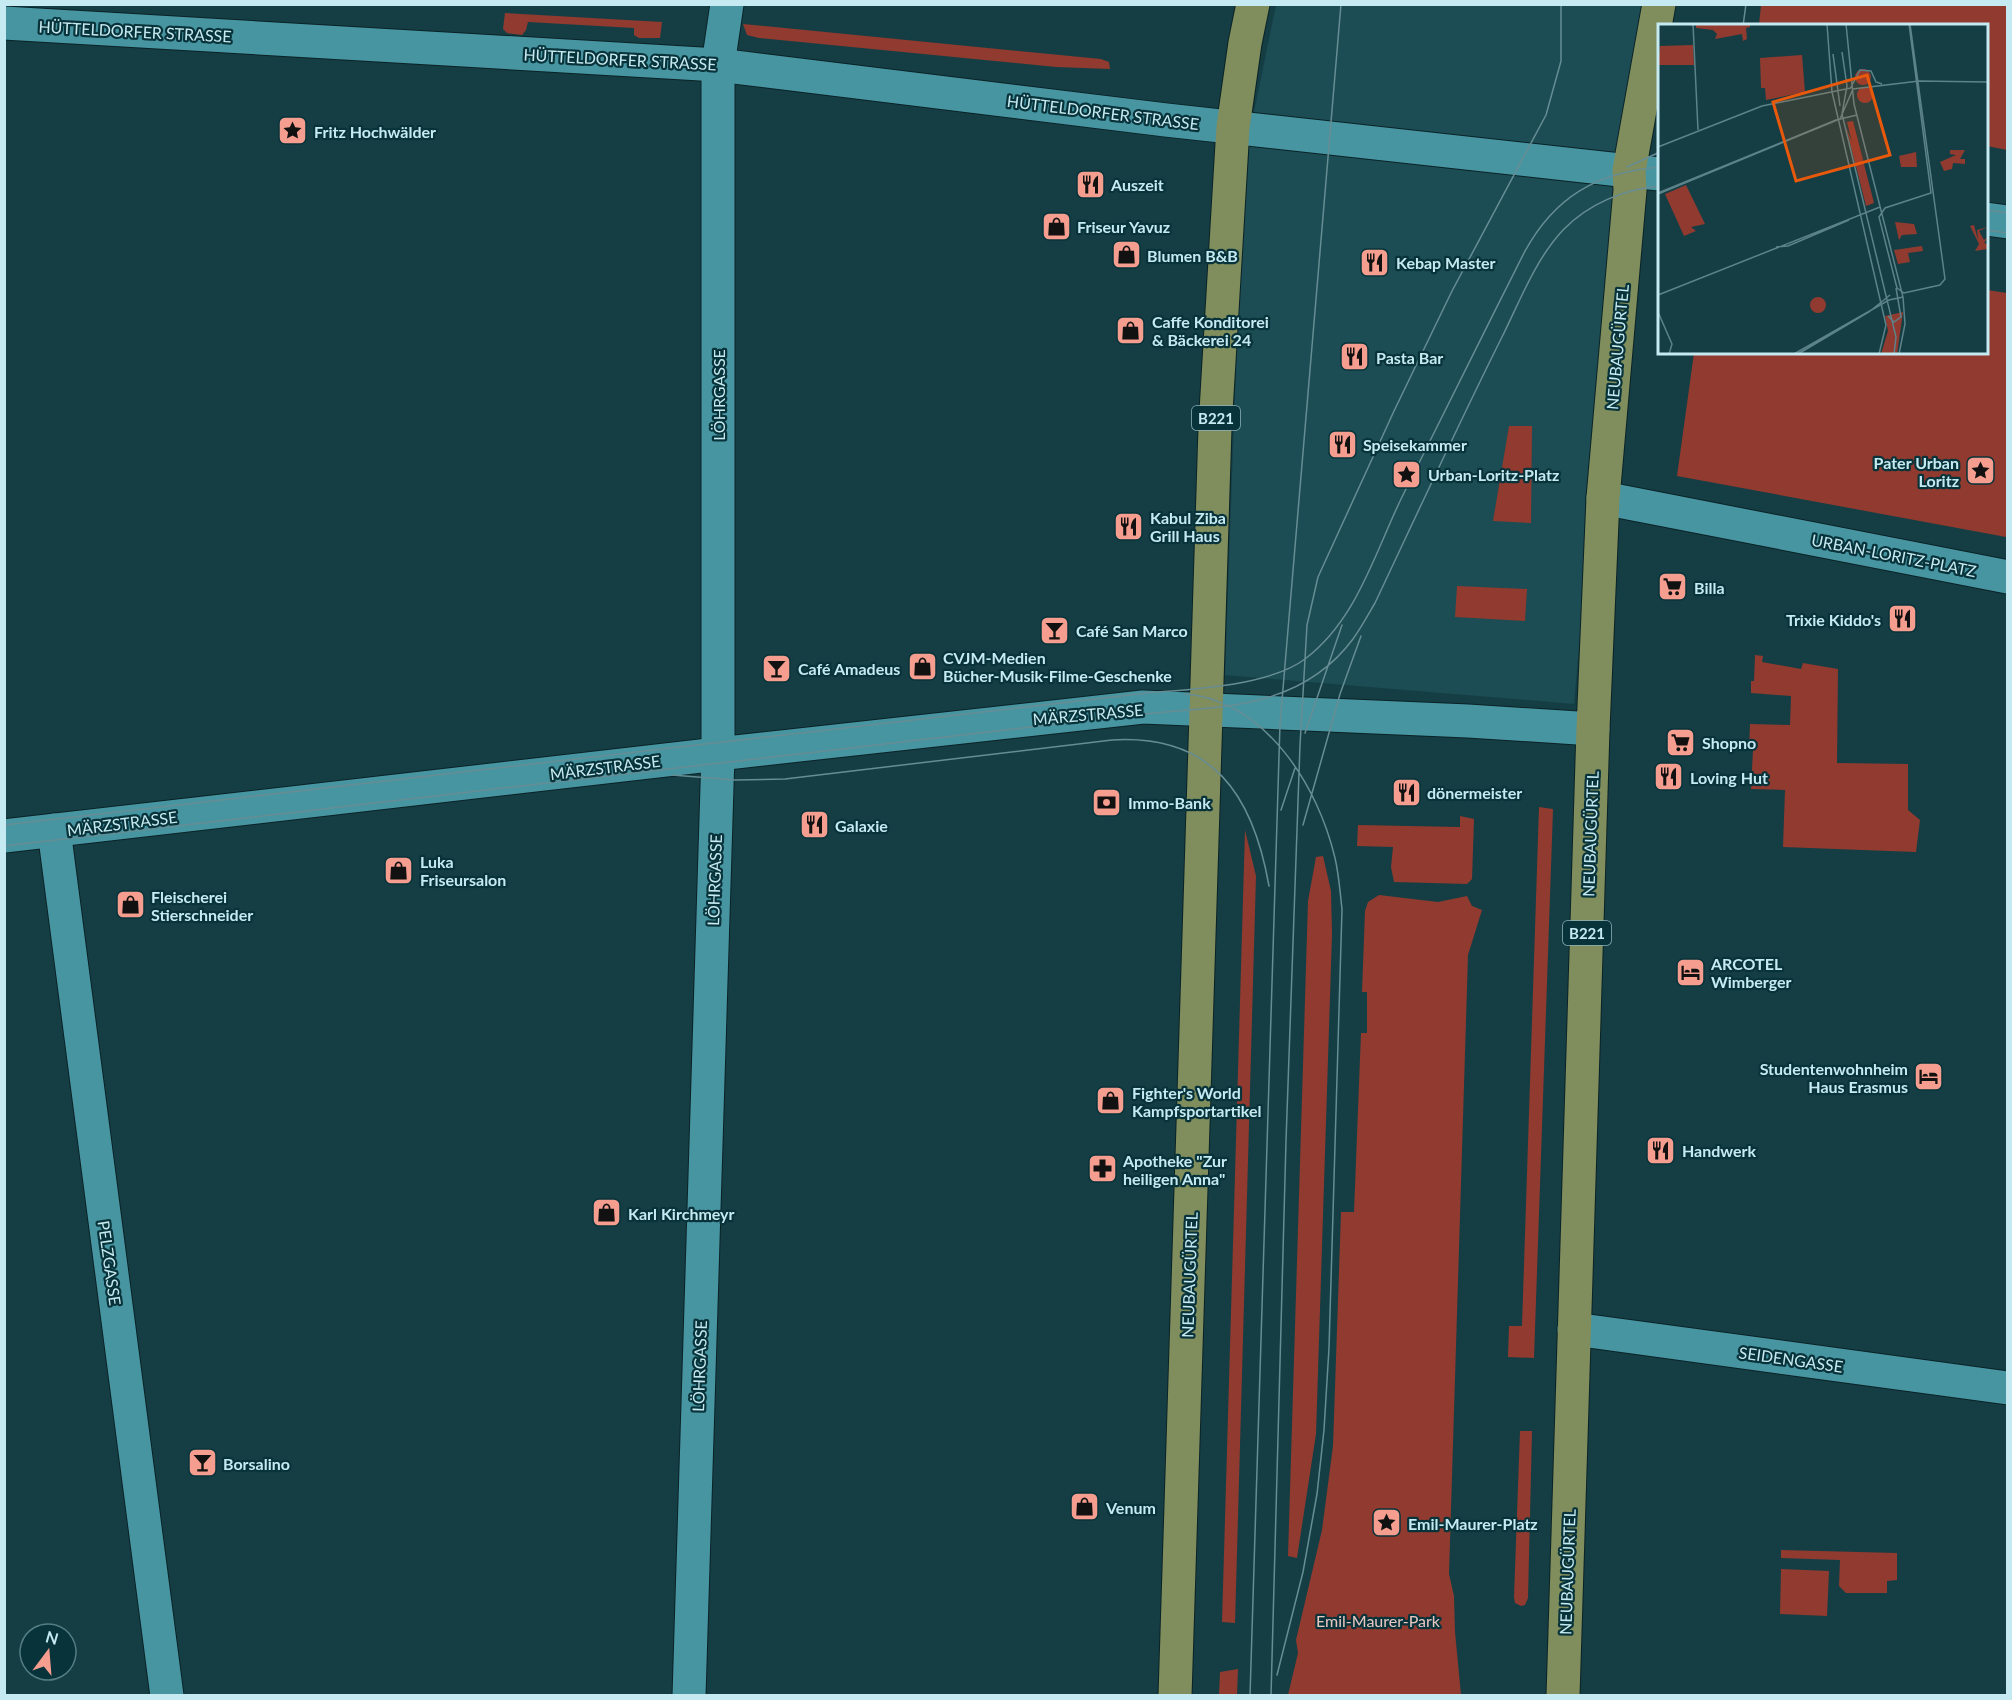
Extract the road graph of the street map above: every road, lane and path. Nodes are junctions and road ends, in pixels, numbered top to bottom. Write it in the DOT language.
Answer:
graph roads {
  1 [pos="727,4"];
  2 [pos="1253,4"];
  3 [pos="1659,4"];
  4 [pos="4,23"];
  5 [pos="718,65"];
  6 [pos="1233,127"];
  7 [pos="1644,173"];
  8 [pos="1988,219"];
  9 [pos="2007,222"];
  10 [pos="1603,498"];
  11 [pos="2007,577"];
  12 [pos="1205,710"];
  13 [pos="1593,729"];
  14 [pos="718,754"];
  15 [pos="54,830"];
  16 [pos="4,836"];
  17 [pos="1574,1329"];
  18 [pos="2007,1388"];
  19 [pos="167,1695"];
  20 [pos="689,1695"];
  21 [pos="1175,1695"];
  22 [pos="1563,1695"];
  1 -- 5 [label="street, LÖHRGASSE"];
  2 -- 6 [label="main road, NEUBAUGÜRTEL / B221"];
  3 -- 7 [label="main road, NEUBAUGÜRTEL / B221"];
  4 -- 5 [label="street, HÜTTELDORFER STRASSE"];
  5 -- 6 [label="street, HÜTTELDORFER STRASSE"];
  5 -- 14 [label="street, LÖHRGASSE"];
  6 -- 7 [label="street"];
  6 -- 12 [label="main road, NEUBAUGÜRTEL / B221"];
  7 -- 10 [label="main road, NEUBAUGÜRTEL / B221"];
  8 -- 9 [label="street"];
  10 -- 11 [label="street, URBAN-LORITZ-PLATZ"];
  10 -- 13 [label="main road, NEUBAUGÜRTEL / B221"];
  12 -- 13 [label="street"];
  12 -- 14 [label="street, MÄRZSTRASSE"];
  12 -- 21 [label="main road, NEUBAUGÜRTEL / B221"];
  13 -- 17 [label="main road, NEUBAUGÜRTEL / B221"];
  14 -- 15 [label="street, MÄRZSTRASSE"];
  14 -- 20 [label="street, LÖHRGASSE"];
  15 -- 16 [label="street, MÄRZSTRASSE"];
  15 -- 19 [label="street, PELZGASSE"];
  17 -- 18 [label="street, SEIDENGASSE"];
  17 -- 22 [label="main road, NEUBAUGÜRTEL / B221"];
}
